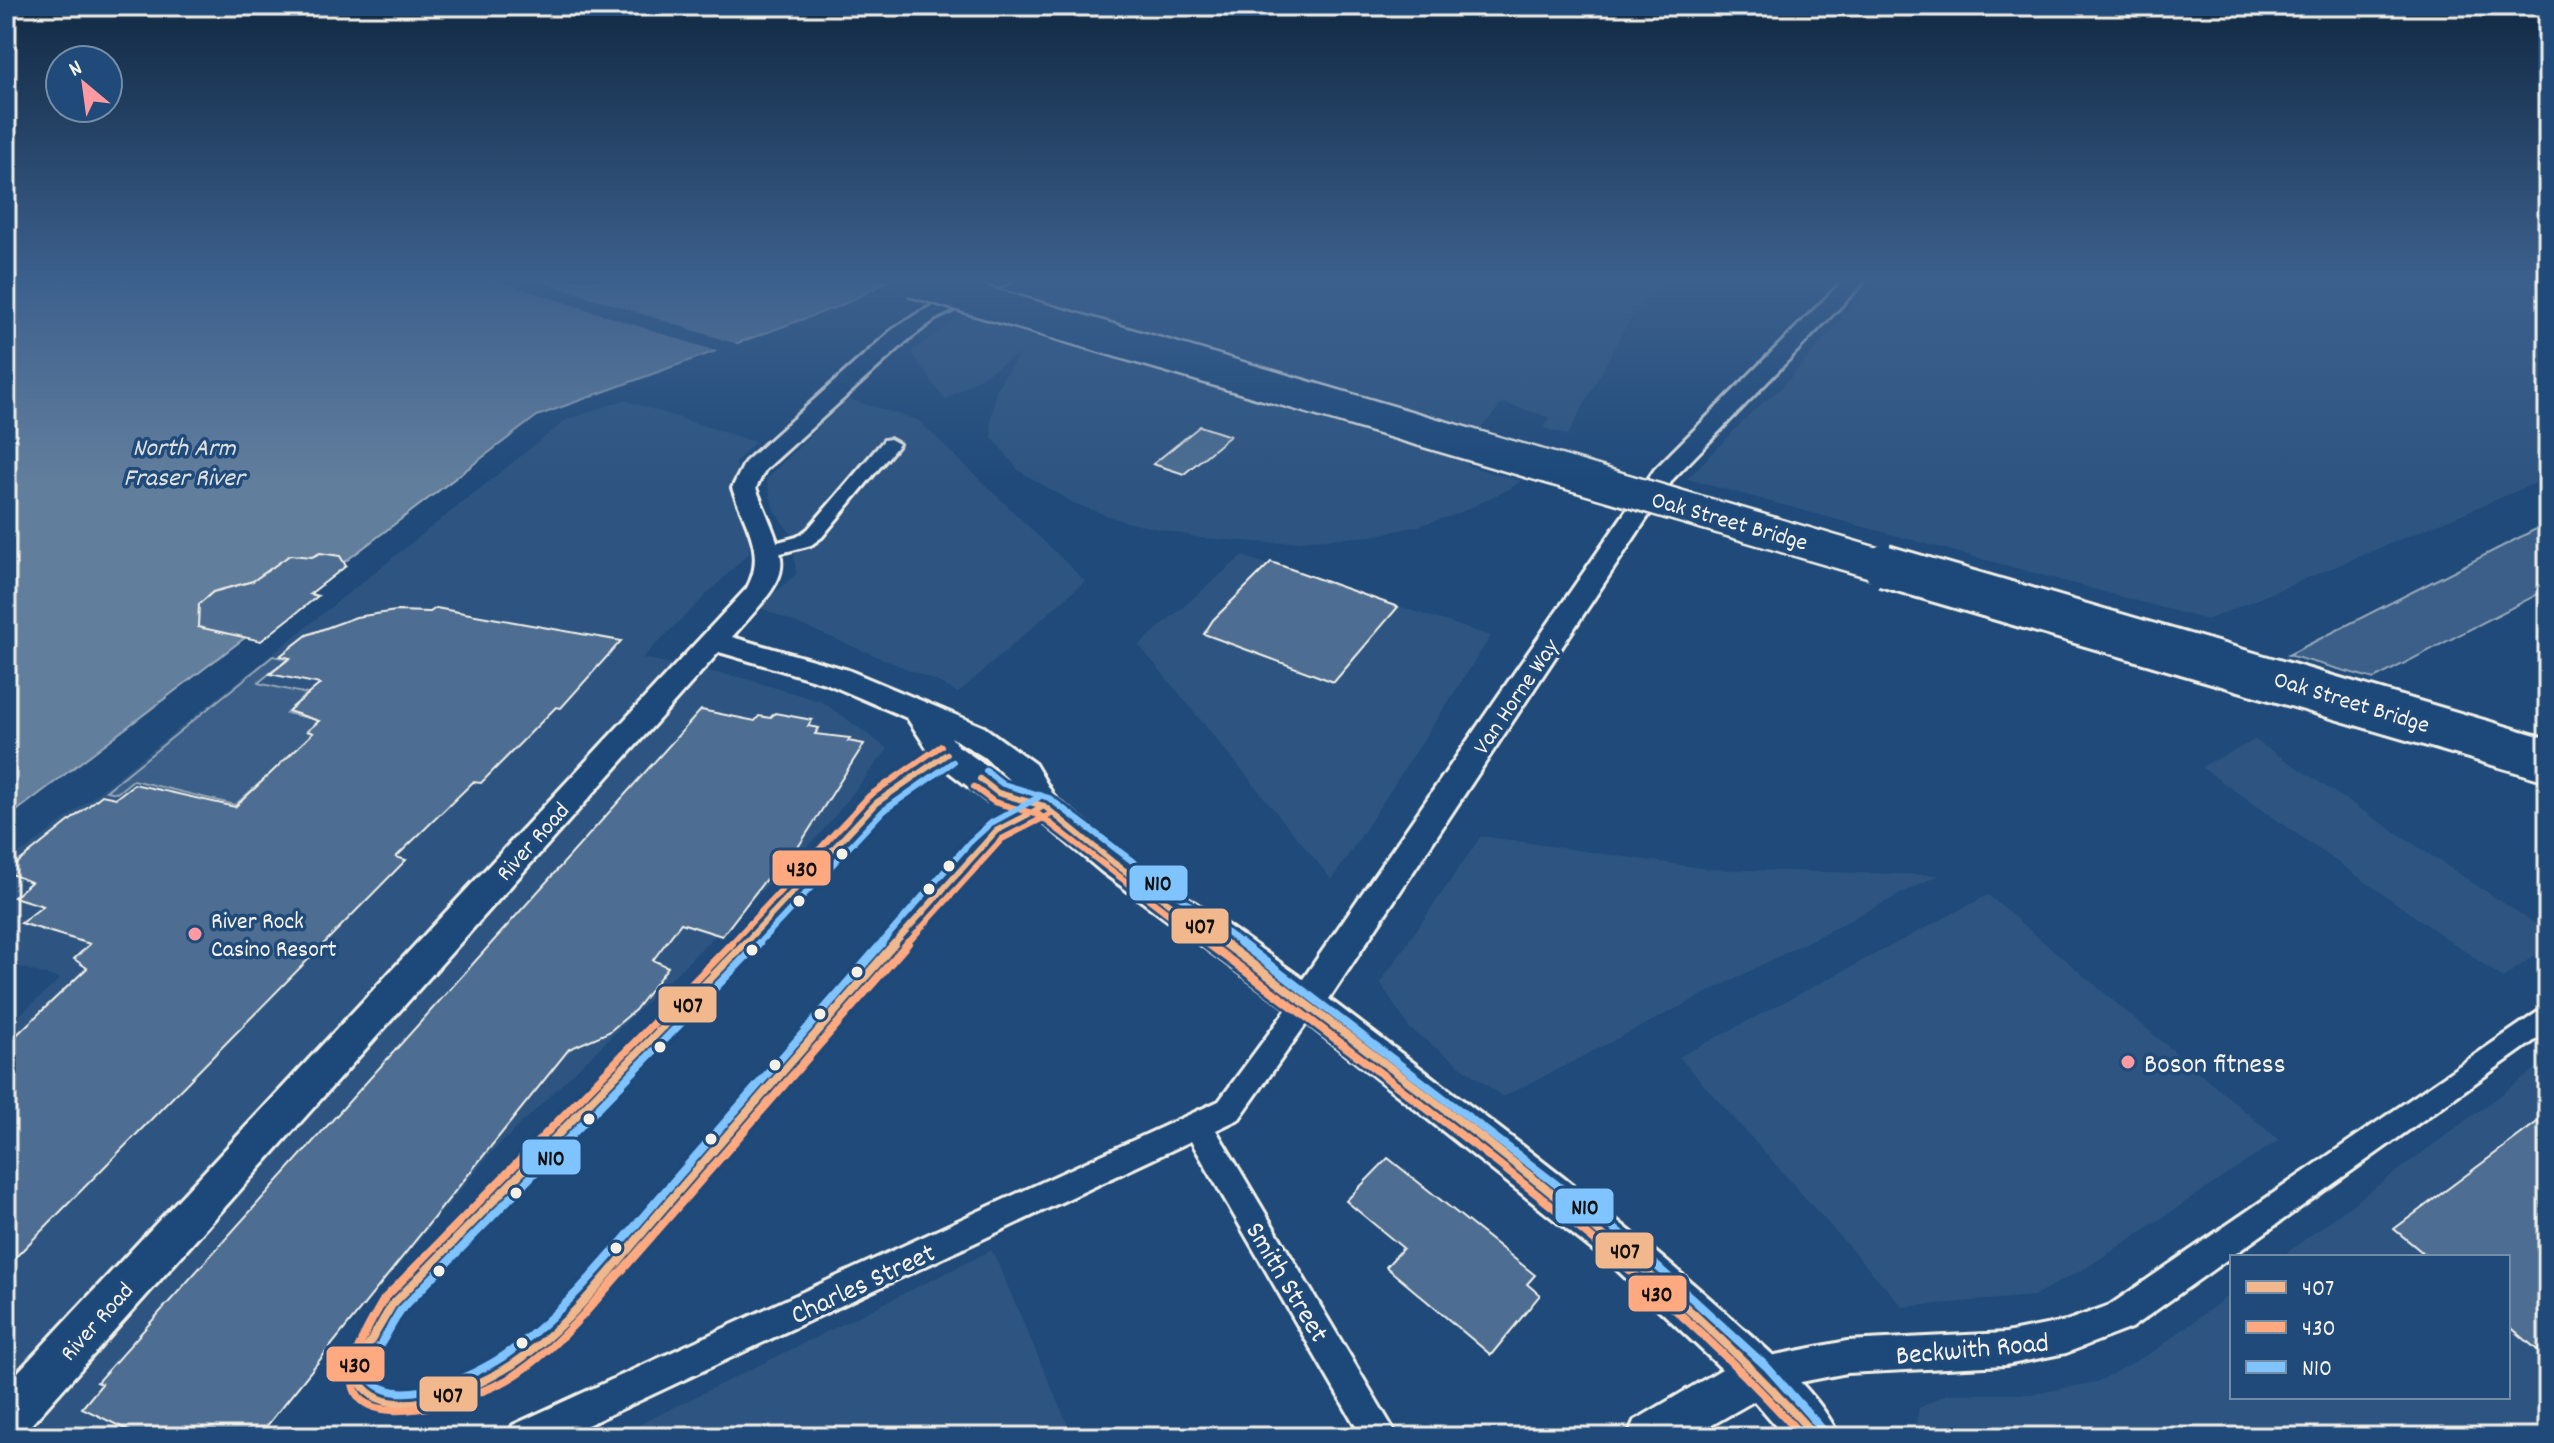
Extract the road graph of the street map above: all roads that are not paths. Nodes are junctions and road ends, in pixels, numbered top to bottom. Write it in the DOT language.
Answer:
graph roads {
  1 [pos="885,348"];
  2 [pos="1142,348"];
  3 [pos="1181,348"];
  4 [pos="1788,348"];
  5 [pos="890,444"];
  6 [pos="770,550"];
  7 [pos="713,641"];
  8 [pos="2548,743"];
  9 [pos="2548,760"];
  10 [pos="1307,1002"];
  11 [pos="2548,1016"];
  12 [pos="1198,1126"];
  13 [pos="1760,1374"];
  14 [pos="6,1419"];
  15 [pos="525,1437"];
  16 [pos="1381,1437"];
  17 [pos="1650,1437"];
  18 [pos="1816,1437"];
  1 -- 6 [label="street"];
  2 -- 9 [label="highway, Oak Street Bridge, bridge"];
  3 -- 8 [label="highway, Oak Street Bridge"];
  4 -- 10 [label="street, Van Horne Way"];
  5 -- 6 [label="street"];
  6 -- 7 [label="street, River Road"];
  7 -- 10 [label="street"];
  7 -- 14 [label="street, River Road"];
  10 -- 12 [label="street, Van Horne Way"];
  10 -- 13 [label="street"];
  11 -- 13 [label="street, Beckwith Road"];
  12 -- 15 [label="street, Charles Street"];
  12 -- 16 [label="street, Smith Street"];
  13 -- 17 [label="street, Beckwith Road"];
  13 -- 18 [label="street"];
}
